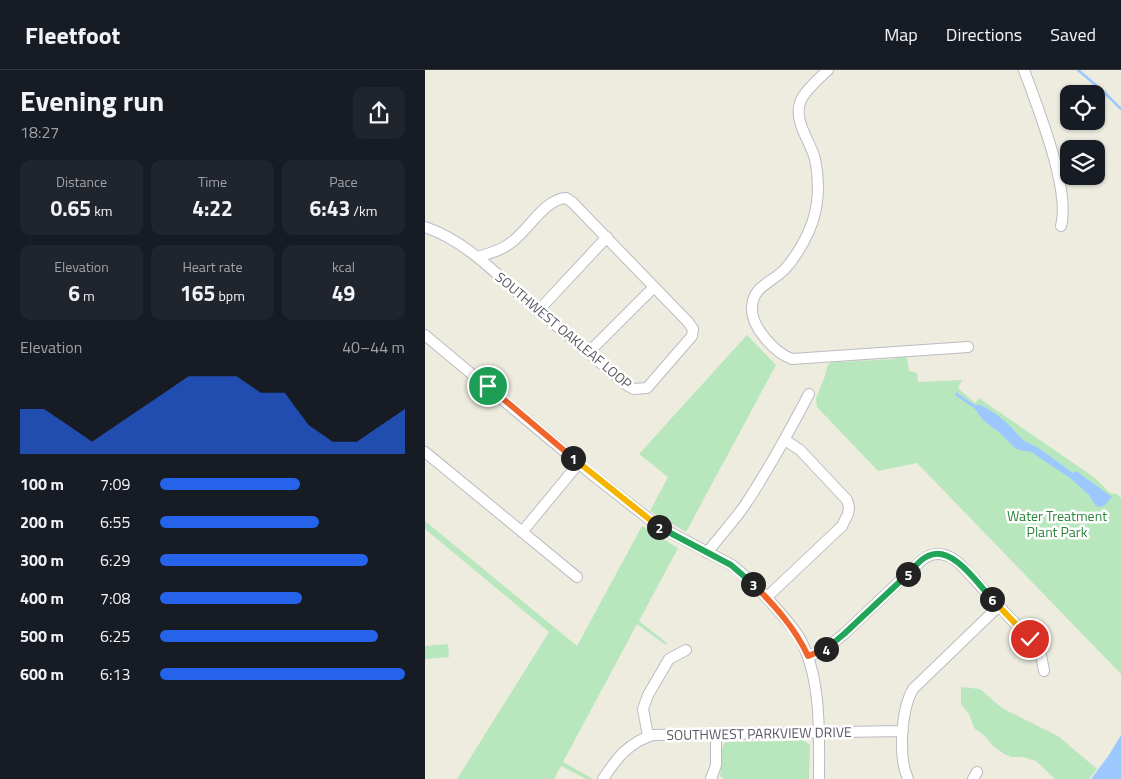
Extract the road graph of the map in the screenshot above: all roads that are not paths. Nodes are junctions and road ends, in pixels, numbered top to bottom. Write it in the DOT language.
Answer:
graph roads {
  1 [pos="828,70"];
  2 [pos="1024,70"];
  3 [pos="1061,226"];
  4 [pos="425,227"];
  5 [pos="607,237"];
  6 [pos="478,257"];
  7 [pos="654,287"];
  8 [pos="538,310"];
  9 [pos="425,334"];
  10 [pos="968,347"];
  11 [pos="589,353"];
  12 [pos="809,394"];
  13 [pos="785,440"];
  14 [pos="425,452"];
  15 [pos="579,464"];
  16 [pos="521,532"];
  17 [pos="707,553"];
  18 [pos="577,577"];
  19 [pos="767,597"];
  20 [pos="999,606"];
  21 [pos="686,650"];
  22 [pos="808,656"];
  23 [pos="1044,671"];
  24 [pos="903,731"];
  25 [pos="819,733"];
  26 [pos="716,734"];
  27 [pos="648,736"];
  28 [pos="603,779"];
  29 [pos="711,779"];
  30 [pos="819,779"];
  31 [pos="909,779"];
  1 -- 10 [label="street"];
  2 -- 3 [label="street"];
  4 -- 6 [label="street, SOUTHWEST OAKLEAF LOOP"];
  5 -- 6 [label="street, SOUTHWEST OAKLEAF LOOP"];
  5 -- 7 [label="street, SOUTHWEST OAKLEAF LOOP"];
  5 -- 8 [label="street"];
  6 -- 8 [label="street, SOUTHWEST OAKLEAF LOOP"];
  7 -- 11 [label="street"];
  7 -- 11 [label="street, SOUTHWEST OAKLEAF LOOP"];
  8 -- 11 [label="street, SOUTHWEST OAKLEAF LOOP"];
  9 -- 15 [label="street"];
  12 -- 13 [label="street"];
  13 -- 17 [label="street"];
  13 -- 19 [label="street"];
  14 -- 16 [label="street"];
  15 -- 16 [label="street"];
  15 -- 17 [label="street"];
  16 -- 18 [label="street"];
  17 -- 19 [label="street"];
  19 -- 22 [label="street"];
  20 -- 22 [label="street"];
  20 -- 23 [label="street"];
  20 -- 24 [label="street"];
  21 -- 27 [label="street"];
  22 -- 25 [label="street"];
  24 -- 25 [label="street, SOUTHWEST PARKVIEW DRIVE"];
  24 -- 31 [label="street"];
  25 -- 26 [label="street, SOUTHWEST PARKVIEW DRIVE"];
  25 -- 30 [label="street"];
  26 -- 27 [label="street, SOUTHWEST PARKVIEW DRIVE"];
  26 -- 29 [label="street"];
  27 -- 28 [label="street, SOUTHWEST PARKVIEW DRIVE"];
}
